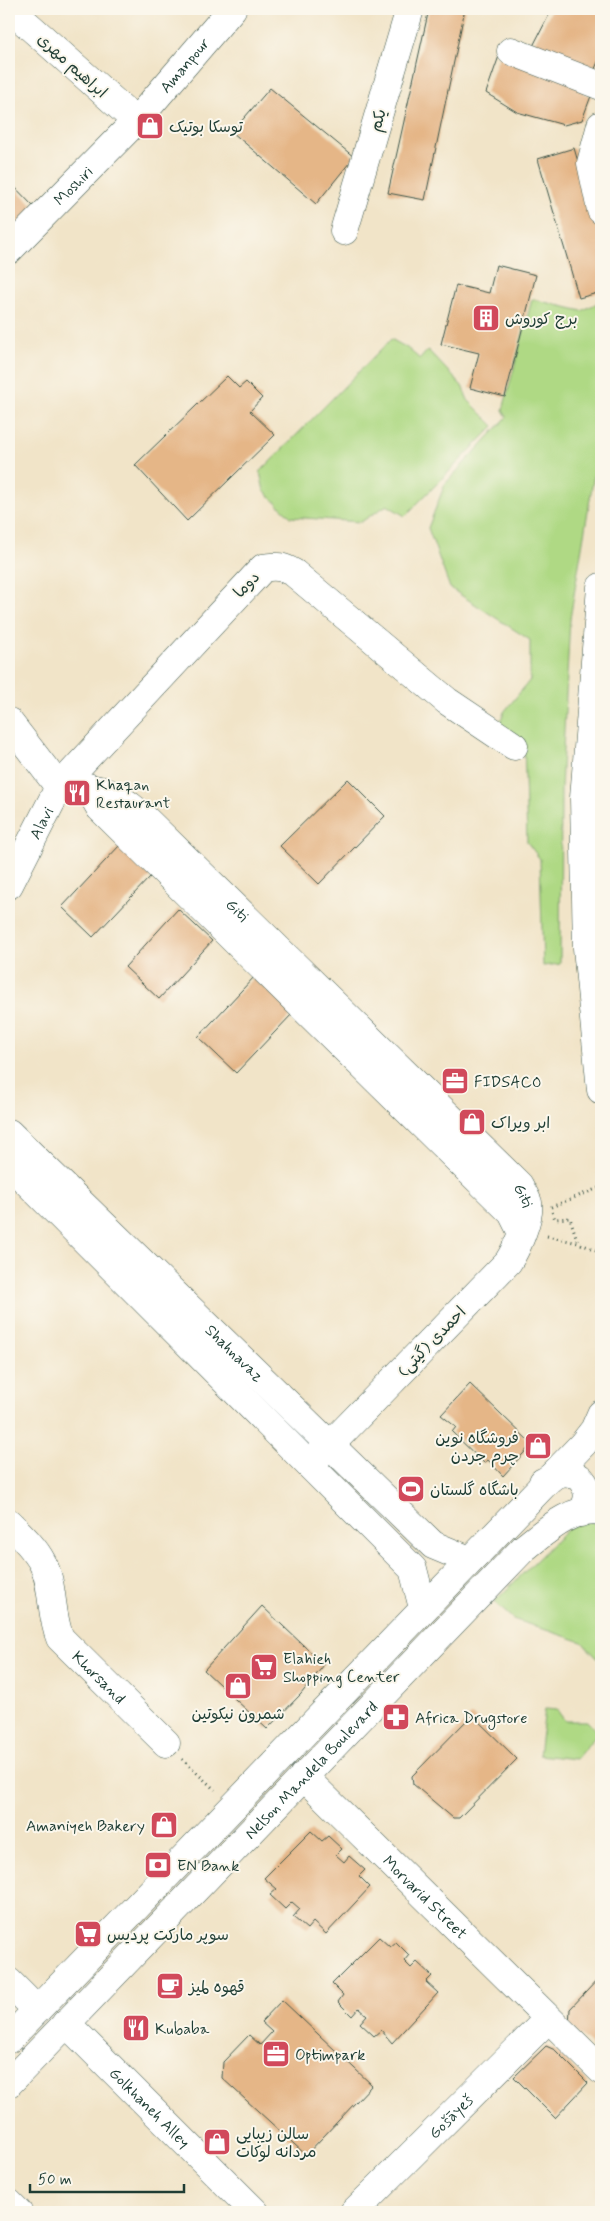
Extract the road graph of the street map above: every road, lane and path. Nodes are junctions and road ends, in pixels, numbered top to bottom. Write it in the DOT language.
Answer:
graph roads {
  1 [pos="10,9"];
  2 [pos="232,9"];
  3 [pos="410,9"];
  4 [pos="511,51"];
  5 [pos="601,86"];
  6 [pos="136,121"];
  7 [pos="601,125"];
  8 [pos="601,210"];
  9 [pos="344,231"];
  10 [pos="9,250"];
  11 [pos="601,587"];
  12 [pos="9,722"];
  13 [pos="514,746"];
  14 [pos="58,787"];
  15 [pos="9,885"];
  16 [pos="601,1090"];
  17 [pos="9,1133"];
  18 [pos="9,1164"];
  19 [pos="601,1187"];
  20 [pos="522,1231"];
  21 [pos="578,1243"];
  22 [pos="601,1252"];
  23 [pos="595,1426"];
  24 [pos="330,1445"];
  25 [pos="309,1464"];
  26 [pos="544,1482"];
  27 [pos="591,1512"];
  28 [pos="9,1523"];
  29 [pos="469,1560"];
  30 [pos="423,1608"];
  31 [pos="166,1743"];
  32 [pos="303,1776"];
  33 [pos="232,1806"];
  34 [pos="9,1982"];
  35 [pos="37,2010"];
  36 [pos="548,2018"];
  37 [pos="66,2024"];
  38 [pos="9,2039"];
  39 [pos="601,2070"];
  40 [pos="9,2083"];
  41 [pos="9,2203"];
  42 [pos="18,2212"];
  43 [pos="255,2212"];
  44 [pos="354,2212"];
  1 -- 6 [label="main road, ابراهیم مهری"];
  2 -- 6 [label="main road, Amanpour"];
  3 -- 9 [label="main road, یکم"];
  4 -- 5 [label="main road"];
  6 -- 10 [label="main road, Moshiri"];
  7 -- 8 [label="main road"];
  11 -- 16 [label="main road"];
  12 -- 14 [label="main road"];
  13 -- 14 [label="main road, دوما"];
  14 -- 15 [label="main road, Alavi"];
  14 -- 20 [label="main road, Giti"];
  17 -- 24 [label="main road, Shahnavaz"];
  18 -- 25 [label="main road, Shahnavaz"];
  19 -- 21 [label="path"];
  20 -- 21 [label="path"];
  20 -- 24 [label="main road, احمدی (گیتی)"];
  21 -- 22 [label="path"];
  23 -- 26 [label="main road, Nelson Mandela Boulevard"];
  24 -- 25 [label="main road"];
  24 -- 29 [label="main road, Shahnavaz"];
  25 -- 30 [label="main road, Shahnavaz"];
  26 -- 27 [label="main road"];
  26 -- 29 [label="main road, Nelson Mandela Boulevard"];
  27 -- 32 [label="main road, Nelson Mandela Boulevard"];
  28 -- 31 [label="main road, Khorsand"];
  29 -- 30 [label="main road, Nelson Mandela Boulevard"];
  30 -- 33 [label="main road, Nelson Mandela Boulevard"];
  31 -- 33 [label="path"];
  32 -- 36 [label="main road, Morvarid Street"];
  32 -- 37 [label="main road, Nelson Mandela Boulevard"];
  33 -- 35 [label="main road, Nelson Mandela Boulevard"];
  34 -- 35 [label="main road"];
  35 -- 38 [label="main road, Nelson Mandela Boulevard"];
  36 -- 39 [label="main road, Morvarid Street"];
  36 -- 44 [label="main road, Gošāyeš"];
  37 -- 40 [label="main road, Nelson Mandela Boulevard"];
  37 -- 43 [label="main road, Golkhaneh Alley"];
  41 -- 42 [label="main road"];
}
